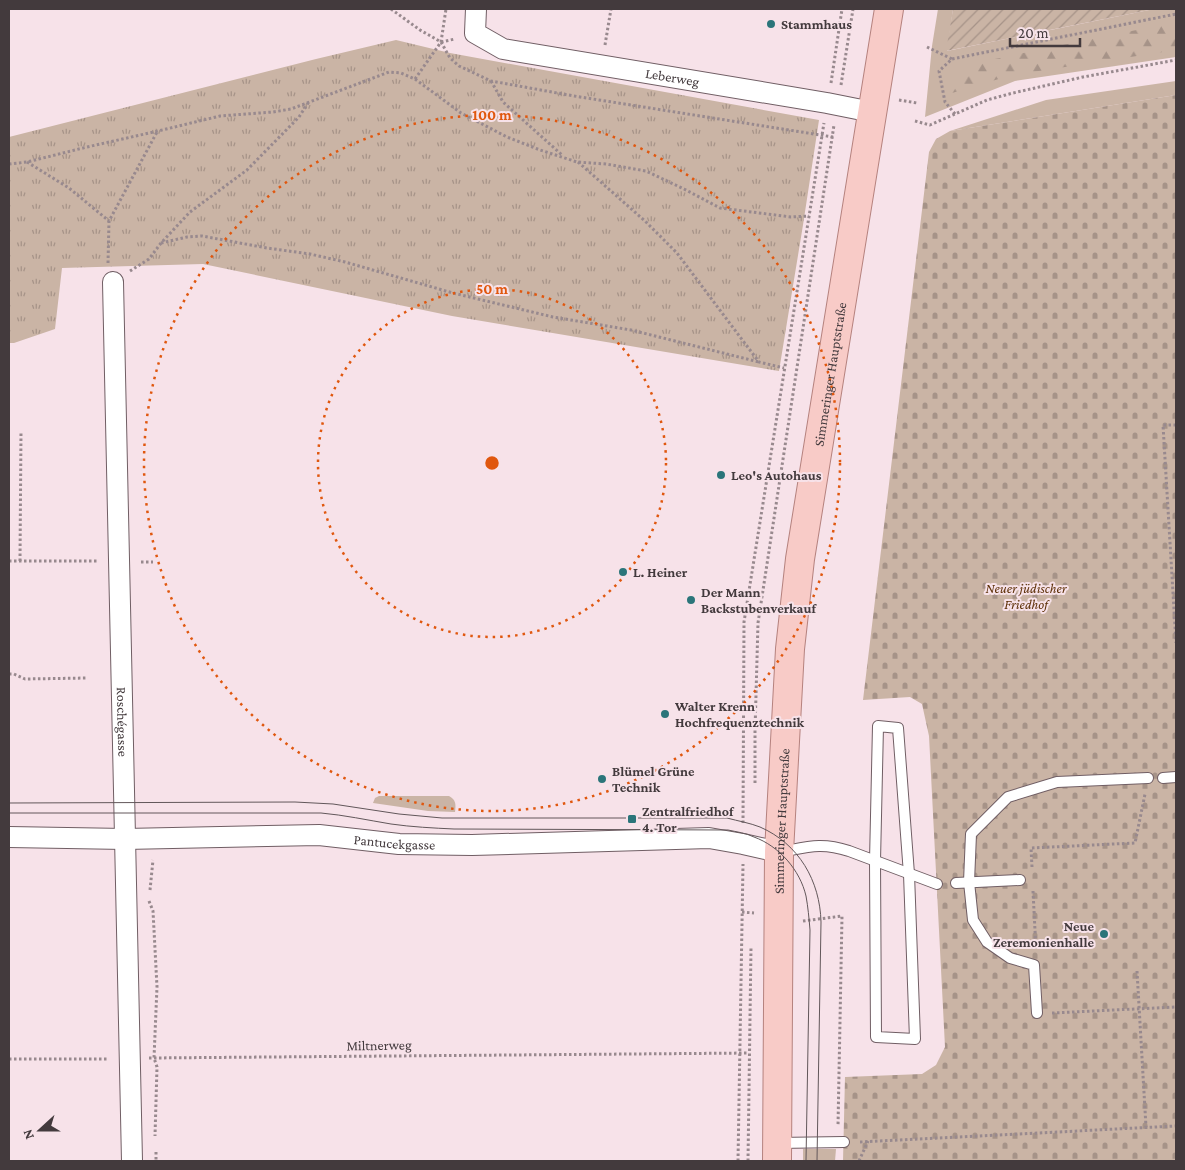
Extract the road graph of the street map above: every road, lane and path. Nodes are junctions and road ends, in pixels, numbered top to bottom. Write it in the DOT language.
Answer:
graph roads {
  1 [pos="391,9"];
  2 [pos="446,9"];
  3 [pos="476,9"];
  4 [pos="611,9"];
  5 [pos="842,9"];
  6 [pos="853,9"];
  7 [pos="888,9"];
  8 [pos="1176,14"];
  9 [pos="441,42"];
  10 [pos="927,47"];
  11 [pos="952,59"];
  12 [pos="1176,60"];
  13 [pos="602,65"];
  14 [pos="414,79"];
  15 [pos="491,80"];
  16 [pos="308,102"];
  17 [pos="832,104"];
  18 [pos="872,112"];
  19 [pos="955,114"];
  20 [pos="915,121"];
  21 [pos="158,131"];
  22 [pos="822,135"];
  23 [pos="832,137"];
  24 [pos="564,157"];
  25 [pos="27,162"];
  26 [pos="577,162"];
  27 [pos="9,164"];
  28 [pos="809,216"];
  29 [pos="108,221"];
  30 [pos="161,243"];
  31 [pos="116,273"];
  32 [pos="758,362"];
  33 [pos="784,368"];
  34 [pos="1176,425"];
  35 [pos="21,431"];
  36 [pos="9,561"];
  37 [pos="20,561"];
  38 [pos="118,561"];
  39 [pos="153,562"];
  40 [pos="1175,610"];
  41 [pos="1176,643"];
  42 [pos="9,674"];
  43 [pos="87,678"];
  44 [pos="1176,777"];
  45 [pos="1147,778"];
  46 [pos="1163,778"];
  47 [pos="755,792"];
  48 [pos="9,837"];
  49 [pos="125,839"];
  50 [pos="743,844"];
  51 [pos="779,852"];
  52 [pos="153,860"];
  53 [pos="874,861"];
  54 [pos="1032,872"];
  55 [pos="909,874"];
  56 [pos="1020,880"];
  57 [pos="968,882"];
  58 [pos="956,883"];
  59 [pos="937,884"];
  60 [pos="1033,888"];
  61 [pos="752,904"];
  62 [pos="751,913"];
  63 [pos="801,921"];
  64 [pos="751,943"];
  65 [pos="1034,965"];
  66 [pos="1137,970"];
  67 [pos="1176,1007"];
  68 [pos="1140,1009"];
  69 [pos="1037,1013"];
  70 [pos="740,1053"];
  71 [pos="749,1053"];
  72 [pos="9,1058"];
  73 [pos="130,1058"];
  74 [pos="154,1058"];
  75 [pos="1176,1126"];
  76 [pos="1146,1128"];
  77 [pos="841,1142"];
  78 [pos="868,1142"];
  79 [pos="777,1152"];
  80 [pos="132,1161"];
  81 [pos="156,1161"];
  82 [pos="738,1161"];
  83 [pos="748,1161"];
  84 [pos="859,1161"];
  1 -- 9 [label="path"];
  2 -- 9 [label="path"];
  3 -- 13 [label="street, Leberweg"];
  4 -- 13 [label="path"];
  5 -- 17 [label="path"];
  6 -- 17 [label="path"];
  7 -- 18 [label="main road, Simmeringer Hauptstraße"];
  8 -- 11 [label="path"];
  9 -- 14 [label="path"];
  9 -- 15 [label="path"];
  10 -- 11 [label="path"];
  11 -- 19 [label="path"];
  12 -- 19 [label="path"];
  13 -- 17 [label="street, Leberweg"];
  14 -- 16 [label="path"];
  14 -- 24 [label="path"];
  15 -- 22 [label="path"];
  15 -- 24 [label="path"];
  16 -- 21 [label="path"];
  16 -- 30 [label="path"];
  17 -- 18 [label="street, Leberweg"];
  17 -- 22 [label="path"];
  17 -- 23 [label="path"];
  18 -- 51 [label="main road, Simmeringer Hauptstraße"];
  19 -- 20 [label="path"];
  21 -- 25 [label="path"];
  21 -- 29 [label="path"];
  22 -- 23 [label="path"];
  22 -- 28 [label="path"];
  23 -- 47 [label="path"];
  24 -- 26 [label="path"];
  25 -- 27 [label="path"];
  25 -- 29 [label="path"];
  26 -- 28 [label="path"];
  26 -- 32 [label="path"];
  28 -- 33 [label="path"];
  29 -- 31 [label="path"];
  30 -- 31 [label="path"];
  30 -- 32 [label="path"];
  31 -- 38 [label="street, Roschégasse"];
  32 -- 33 [label="path"];
  33 -- 50 [label="path"];
  34 -- 40 [label="path"];
  35 -- 37 [label="path"];
  36 -- 37 [label="path"];
  37 -- 38 [label="path"];
  38 -- 39 [label="path"];
  38 -- 49 [label="street, Roschégasse"];
  40 -- 41 [label="path"];
  42 -- 43 [label="path"];
  44 -- 46 [label="lane"];
  45 -- 54 [label="path"];
  45 -- 57 [label="lane"];
  48 -- 49 [label="street, Pantucekgasse"];
  49 -- 50 [label="street, Pantucekgasse"];
  49 -- 73 [label="street, Roschégasse"];
  50 -- 51 [label="street, Pantucekgasse"];
  50 -- 70 [label="path"];
  51 -- 53 [label="lane"];
  51 -- 79 [label="main road, Simmeringer Hauptstraße"];
  52 -- 74 [label="path"];
  53 -- 55 [label="lane"];
  53 -- 55 [label="lane"];
  53 -- 55 [label="lane"];
  55 -- 59 [label="lane"];
  56 -- 57 [label="lane"];
  57 -- 58 [label="lane"];
  57 -- 65 [label="lane"];
  60 -- 65 [label="path"];
  61 -- 62 [label="path"];
  63 -- 77 [label="path"];
  64 -- 71 [label="path"];
  65 -- 69 [label="lane"];
  66 -- 68 [label="path"];
  67 -- 68 [label="path"];
  68 -- 69 [label="path"];
  68 -- 76 [label="path"];
  70 -- 71 [label="path, Miltnerweg"];
  70 -- 74 [label="path, Miltnerweg"];
  70 -- 82 [label="path"];
  71 -- 83 [label="path"];
  72 -- 73 [label="path, Miltnerweg"];
  73 -- 74 [label="path, Miltnerweg"];
  73 -- 80 [label="street, Roschégasse"];
  74 -- 81 [label="path"];
  75 -- 76 [label="path"];
  76 -- 78 [label="path"];
  77 -- 78 [label="path"];
  77 -- 79 [label="lane"];
  78 -- 84 [label="path"];
}
